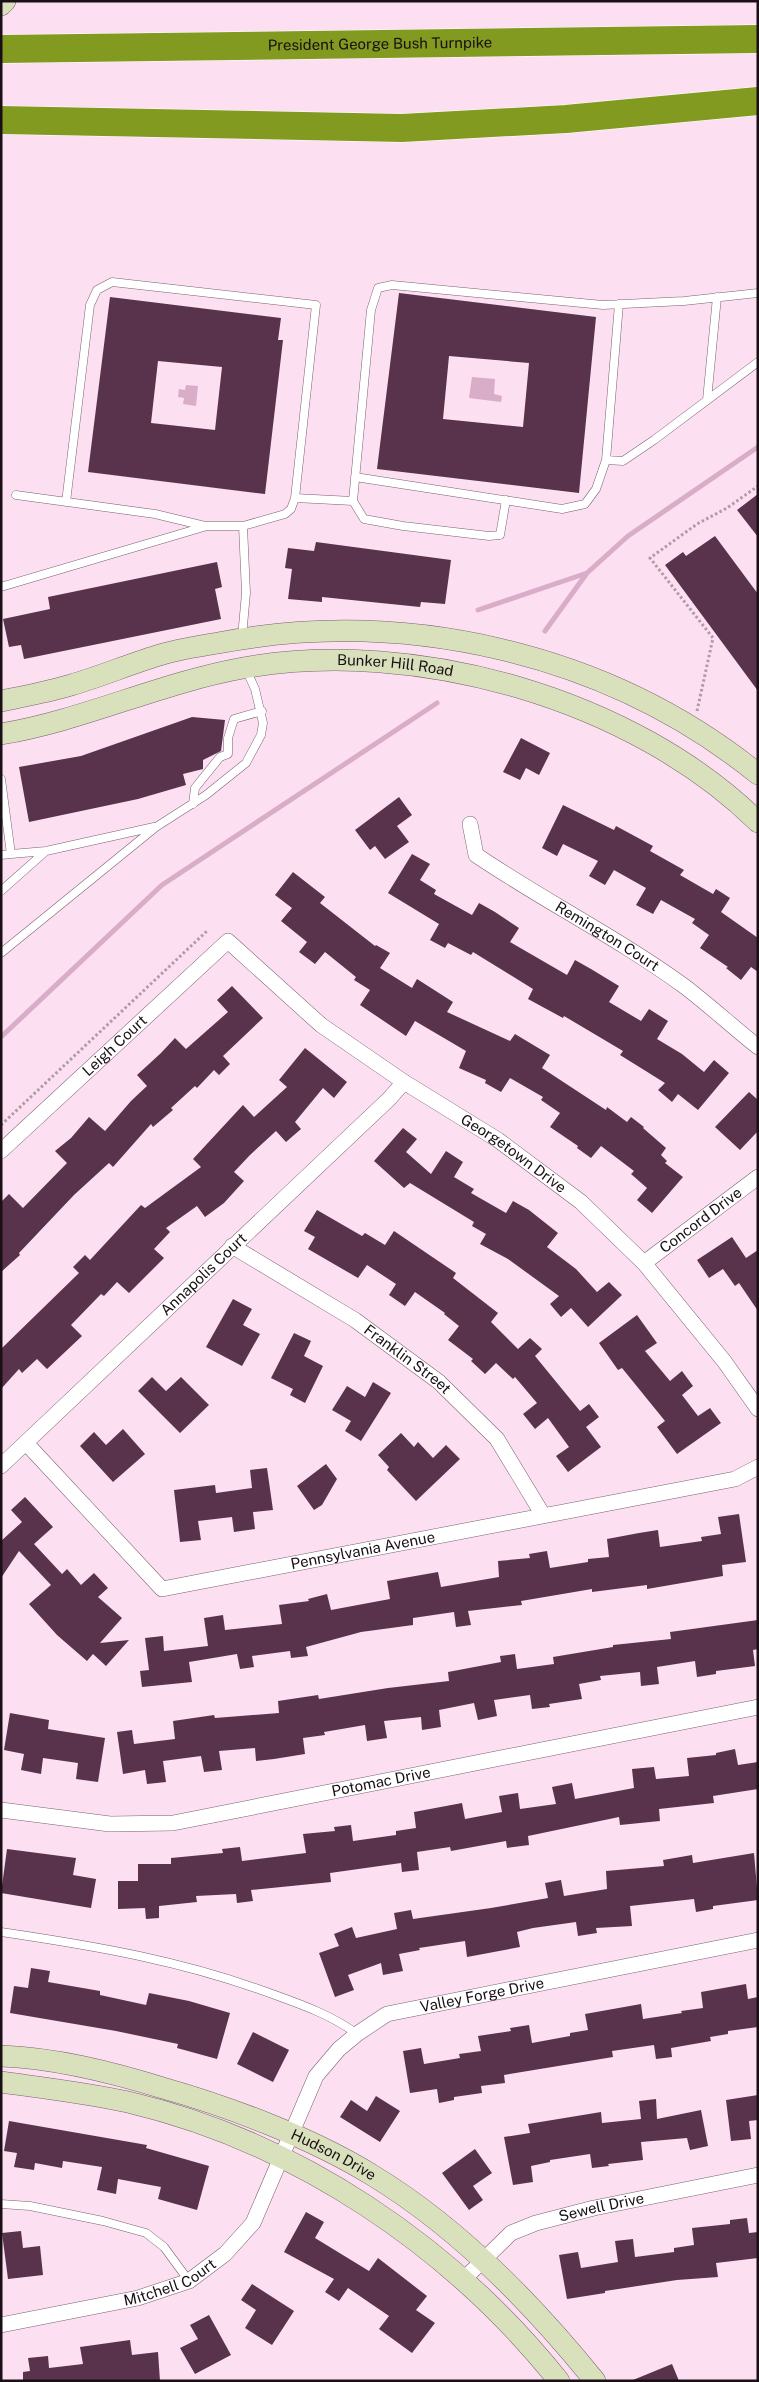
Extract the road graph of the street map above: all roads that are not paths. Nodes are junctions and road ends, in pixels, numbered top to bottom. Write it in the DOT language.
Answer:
graph roads {
  1 [pos="5,1"];
  2 [pos="1,5"];
  3 [pos="758,39"];
  4 [pos="1,49"];
  5 [pos="758,102"];
  6 [pos="1,120"];
  7 [pos="758,293"];
  8 [pos="717,297"];
  9 [pos="619,304"];
  10 [pos="758,362"];
  11 [pos="707,400"];
  12 [pos="606,460"];
  13 [pos="355,478"];
  14 [pos="16,495"];
  15 [pos="295,498"];
  16 [pos="506,500"];
  17 [pos="353,501"];
  18 [pos="66,502"];
  19 [pos="207,526"];
  20 [pos="243,526"];
  21 [pos="1,588"];
  22 [pos="242,639"];
  23 [pos="245,667"];
  24 [pos="1,702"];
  25 [pos="262,711"];
  26 [pos="1,734"];
  27 [pos="758,774"];
  28 [pos="1,779"];
  29 [pos="193,804"];
  30 [pos="758,822"];
  31 [pos="470,824"];
  32 [pos="156,827"];
  33 [pos="46,851"];
  34 [pos="11,854"];
  35 [pos="1,855"];
  36 [pos="1,891"];
  37 [pos="228,940"];
  38 [pos="1,953"];
  39 [pos="758,1047"];
  40 [pos="404,1082"];
  41 [pos="1,1152"];
  42 [pos="758,1177"];
  43 [pos="232,1246"];
  44 [pos="644,1263"];
  45 [pos="758,1409"];
  46 [pos="26,1443"];
  47 [pos="1,1466"];
  48 [pos="758,1467"];
  49 [pos="543,1515"];
  50 [pos="758,1707"];
  51 [pos="1,1810"];
  52 [pos="1,1932"];
  53 [pos="758,1940"];
  54 [pos="357,2034"];
  55 [pos="1,2056"];
  56 [pos="1,2082"];
  57 [pos="292,2135"];
  58 [pos="282,2158"];
  59 [pos="758,2176"];
  60 [pos="1,2204"];
  61 [pos="482,2260"];
  62 [pos="464,2279"];
  63 [pos="189,2281"];
  64 [pos="1,2325"];
  65 [pos="559,2381"];
  66 [pos="595,2381"];
  1 -- 2 [label="main road"];
  3 -- 4 [label="highway, President George Bush Turnpike"];
  5 -- 6 [label="highway"];
  7 -- 8 [label="lane"];
  8 -- 9 [label="lane"];
  8 -- 11 [label="lane"];
  9 -- 12 [label="lane"];
  9 -- 13 [label="lane"];
  10 -- 11 [label="lane"];
  11 -- 12 [label="lane"];
  12 -- 16 [label="lane"];
  13 -- 16 [label="lane"];
  13 -- 17 [label="lane"];
  14 -- 18 [label="lane"];
  15 -- 17 [label="lane"];
  15 -- 18 [label="lane"];
  15 -- 20 [label="lane"];
  16 -- 17 [label="lane"];
  18 -- 19 [label="lane"];
  19 -- 20 [label="lane"];
  19 -- 21 [label="lane"];
  20 -- 22 [label="lane"];
  22 -- 23 [label="main road"];
  22 -- 24 [label="main road, Bunker Hill Road"];
  22 -- 27 [label="main road, Bunker Hill Road"];
  23 -- 25 [label="lane"];
  23 -- 26 [label="main road, Bunker Hill Road"];
  23 -- 30 [label="main road, Bunker Hill Road"];
  25 -- 29 [label="lane"];
  25 -- 29 [label="lane"];
  28 -- 34 [label="lane"];
  29 -- 32 [label="lane"];
  31 -- 39 [label="street, Remington Court"];
  32 -- 33 [label="lane"];
  32 -- 38 [label="lane"];
  33 -- 34 [label="lane"];
  33 -- 36 [label="lane"];
  34 -- 35 [label="lane"];
  37 -- 40 [label="street, Georgetown Drive"];
  37 -- 41 [label="street, Leigh Court"];
  40 -- 43 [label="street, Annapolis Court"];
  40 -- 44 [label="street, Georgetown Drive"];
  42 -- 44 [label="street, Concord Drive"];
  43 -- 46 [label="street, Annapolis Court"];
  43 -- 49 [label="street, Franklin Street"];
  44 -- 45 [label="street, Georgetown Drive"];
  46 -- 47 [label="street, Annapolis Court"];
  46 -- 49 [label="street, Pennsylvania Avenue"];
  48 -- 49 [label="street, Pennsylvania Avenue"];
  50 -- 51 [label="street, Potomac Drive"];
  52 -- 54 [label="lane"];
  53 -- 54 [label="street, Valley Forge Drive"];
  54 -- 57 [label="street, Valley Forge Drive"];
  55 -- 57 [label="main road, Hudson Drive"];
  56 -- 58 [label="main road, Hudson Drive"];
  57 -- 58 [label="street, Valley Forge Drive"];
  57 -- 61 [label="main road, Hudson Drive"];
  58 -- 62 [label="main road, Hudson Drive"];
  58 -- 63 [label="street, Mitchell Court"];
  59 -- 61 [label="street, Sewell Drive"];
  60 -- 63 [label="lane"];
  61 -- 62 [label="street, Sewell Drive"];
  61 -- 66 [label="main road, Hudson Drive"];
  62 -- 65 [label="main road, Hudson Drive"];
  63 -- 64 [label="street, Mitchell Court"];
}
